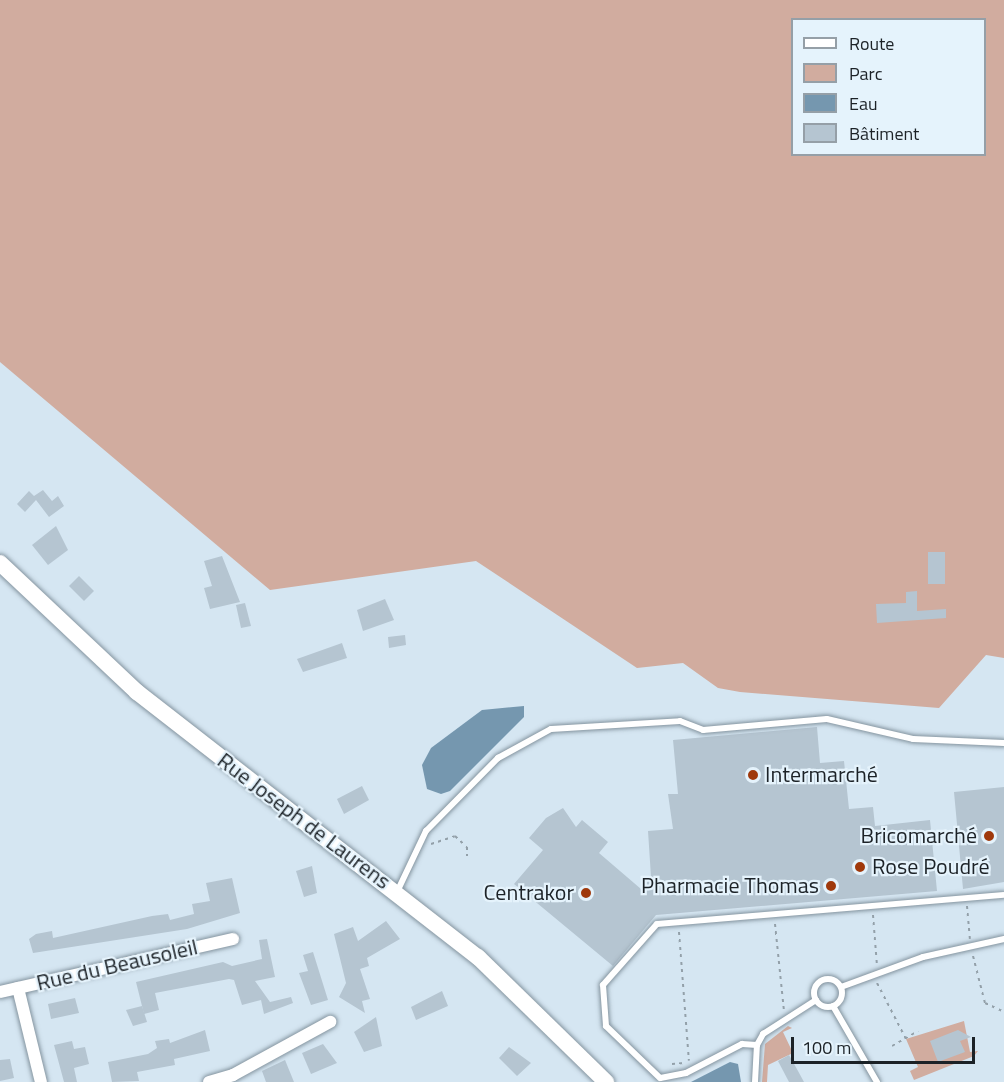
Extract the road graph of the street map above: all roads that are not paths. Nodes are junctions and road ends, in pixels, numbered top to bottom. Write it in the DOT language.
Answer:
graph roads {
  1 [pos="0,562"];
  2 [pos="1004,742"];
  3 [pos="397,892"];
  4 [pos="1004,895"];
  5 [pos="233,939"];
  6 [pos="1004,939"];
  7 [pos="841,987"];
  8 [pos="18,988"];
  9 [pos="0,992"];
  10 [pos="816,1000"];
  11 [pos="833,1006"];
  12 [pos="330,1022"];
  13 [pos="757,1045"];
  14 [pos="234,1078"];
  15 [pos="659,1080"];
  16 [pos="40,1082"];
  17 [pos="209,1082"];
  18 [pos="606,1082"];
  19 [pos="755,1082"];
  20 [pos="877,1082"];
  1 -- 3 [label="main road, Rue Joseph de Laurens"];
  2 -- 3 [label="lane"];
  3 -- 18 [label="main road, Rue Joseph de Laurens"];
  4 -- 15 [label="lane"];
  5 -- 8 [label="street, Rue du Beausoleil"];
  6 -- 7 [label="lane"];
  7 -- 10 [label="lane"];
  7 -- 11 [label="lane"];
  8 -- 9 [label="street, Rue du Beausoleil"];
  8 -- 16 [label="street"];
  10 -- 11 [label="lane"];
  10 -- 13 [label="lane"];
  11 -- 20 [label="lane"];
  12 -- 14 [label="street"];
  13 -- 15 [label="lane"];
  13 -- 19 [label="lane"];
  14 -- 17 [label="street"];
}
